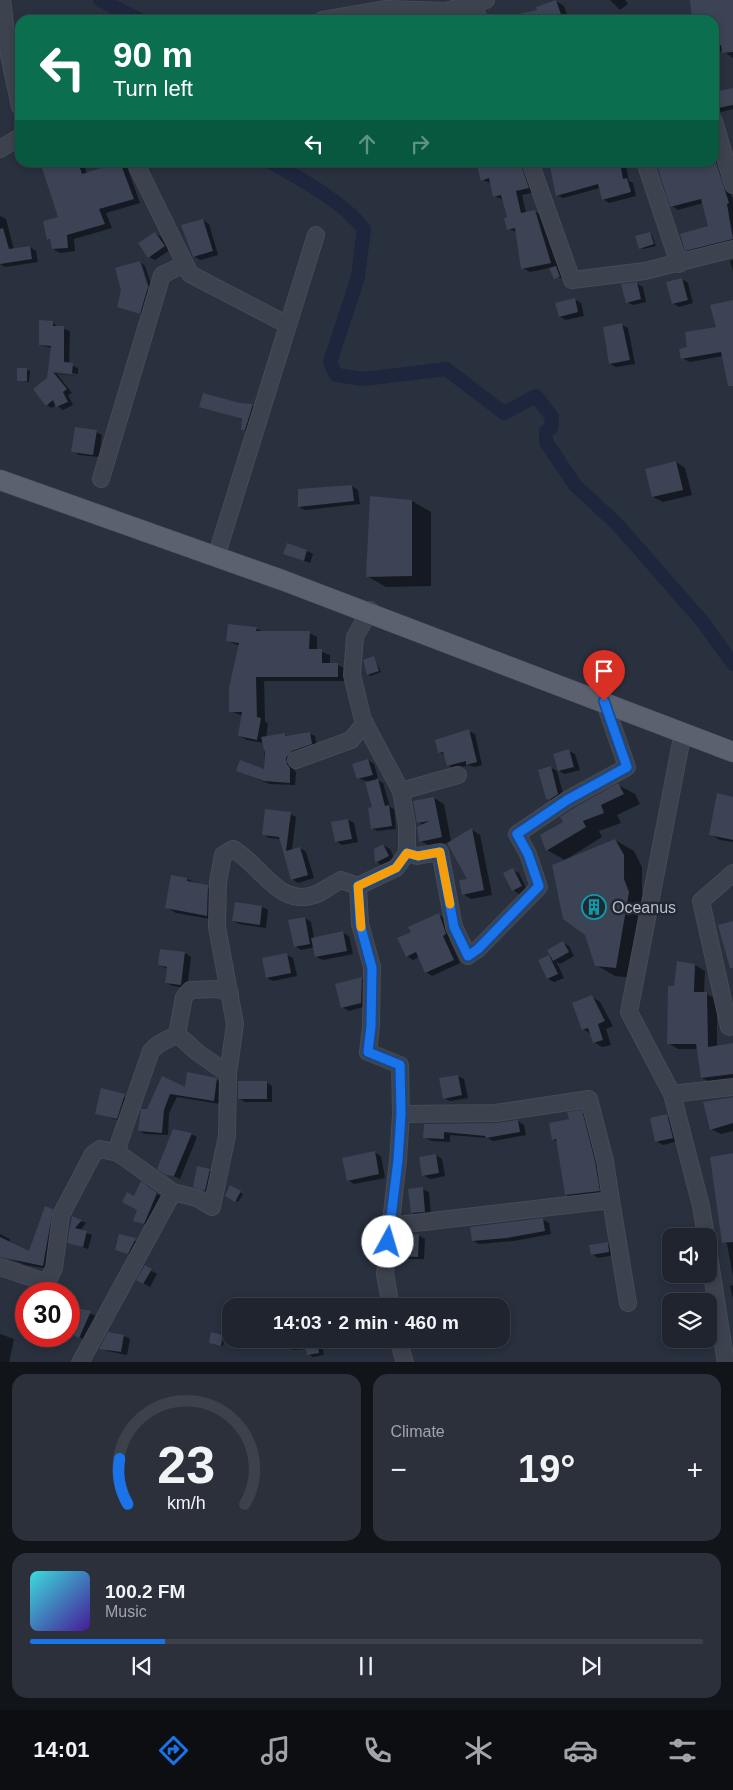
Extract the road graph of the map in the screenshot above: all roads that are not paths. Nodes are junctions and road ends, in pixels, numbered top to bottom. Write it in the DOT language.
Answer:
graph roads {
  1 [pos="2,0"];
  2 [pos="480,2"];
  3 [pos="380,5"];
  4 [pos="428,10"];
  5 [pos="341,15"];
  6 [pos="479,15"];
  7 [pos="15,83"];
  8 [pos="719,138"];
  9 [pos="15,141"];
  10 [pos="0,150"];
  11 [pos="137,167"];
  12 [pos="532,167"];
  13 [pos="647,167"];
  14 [pos="733,186"];
  15 [pos="316,235"];
  16 [pos="733,249"];
  17 [pos="185,264"];
  18 [pos="679,264"];
  19 [pos="288,325"];
  20 [pos="0,480"];
  21 [pos="101,480"];
  22 [pos="216,557"];
  23 [pos="370,611"];
  24 [pos="604,701"];
  25 [pos="365,724"];
  26 [pos="683,732"];
  27 [pos="733,752"];
  28 [pos="296,760"];
  29 [pos="458,775"];
  30 [pos="401,791"];
  31 [pos="407,853"];
  32 [pos="733,873"];
  33 [pos="358,886"];
  34 [pos="230,992"];
  35 [pos="729,1027"];
  36 [pos="177,1034"];
  37 [pos="228,1074"];
  38 [pos="733,1087"];
  39 [pos="672,1094"];
  40 [pos="401,1114"];
  41 [pos="118,1153"];
  42 [pos="173,1192"];
  43 [pos="611,1200"];
  44 [pos="389,1226"];
  45 [pos="705,1228"];
  46 [pos="0,1267"];
  47 [pos="713,1283"];
  48 [pos="390,1298"];
  49 [pos="628,1303"];
  50 [pos="400,1348"];
  51 [pos="80,1362"];
  52 [pos="404,1362"];
  53 [pos="726,1362"];
  1 -- 7 [label="street"];
  2 -- 4 [label="street"];
  2 -- 6 [label="street"];
  3 -- 4 [label="street"];
  3 -- 5 [label="street"];
  8 -- 14 [label="street"];
  9 -- 10 [label="street"];
  11 -- 17 [label="street"];
  12 -- 18 [label="street"];
  13 -- 18 [label="street"];
  15 -- 19 [label="street"];
  16 -- 18 [label="street"];
  17 -- 19 [label="street"];
  17 -- 21 [label="street"];
  19 -- 22 [label="street"];
  20 -- 22 [label="main road"];
  22 -- 23 [label="main road"];
  23 -- 24 [label="main road"];
  23 -- 25 [label="street"];
  24 -- 26 [label="main road"];
  24 -- 31 [label="street"];
  25 -- 28 [label="street"];
  25 -- 30 [label="street"];
  26 -- 27 [label="main road"];
  26 -- 39 [label="street"];
  29 -- 30 [label="street"];
  30 -- 31 [label="street"];
  31 -- 33 [label="street"];
  32 -- 35 [label="street"];
  33 -- 34 [label="street"];
  33 -- 40 [label="street"];
  34 -- 36 [label="street"];
  34 -- 37 [label="street"];
  36 -- 37 [label="street"];
  36 -- 41 [label="street"];
  37 -- 42 [label="street"];
  38 -- 39 [label="street"];
  39 -- 45 [label="street"];
  40 -- 43 [label="street"];
  40 -- 44 [label="street"];
  41 -- 42 [label="street"];
  41 -- 46 [label="street"];
  42 -- 51 [label="street"];
  43 -- 44 [label="street"];
  43 -- 49 [label="street"];
  44 -- 48 [label="street"];
  47 -- 53 [label="street"];
  50 -- 52 [label="street"];
}
